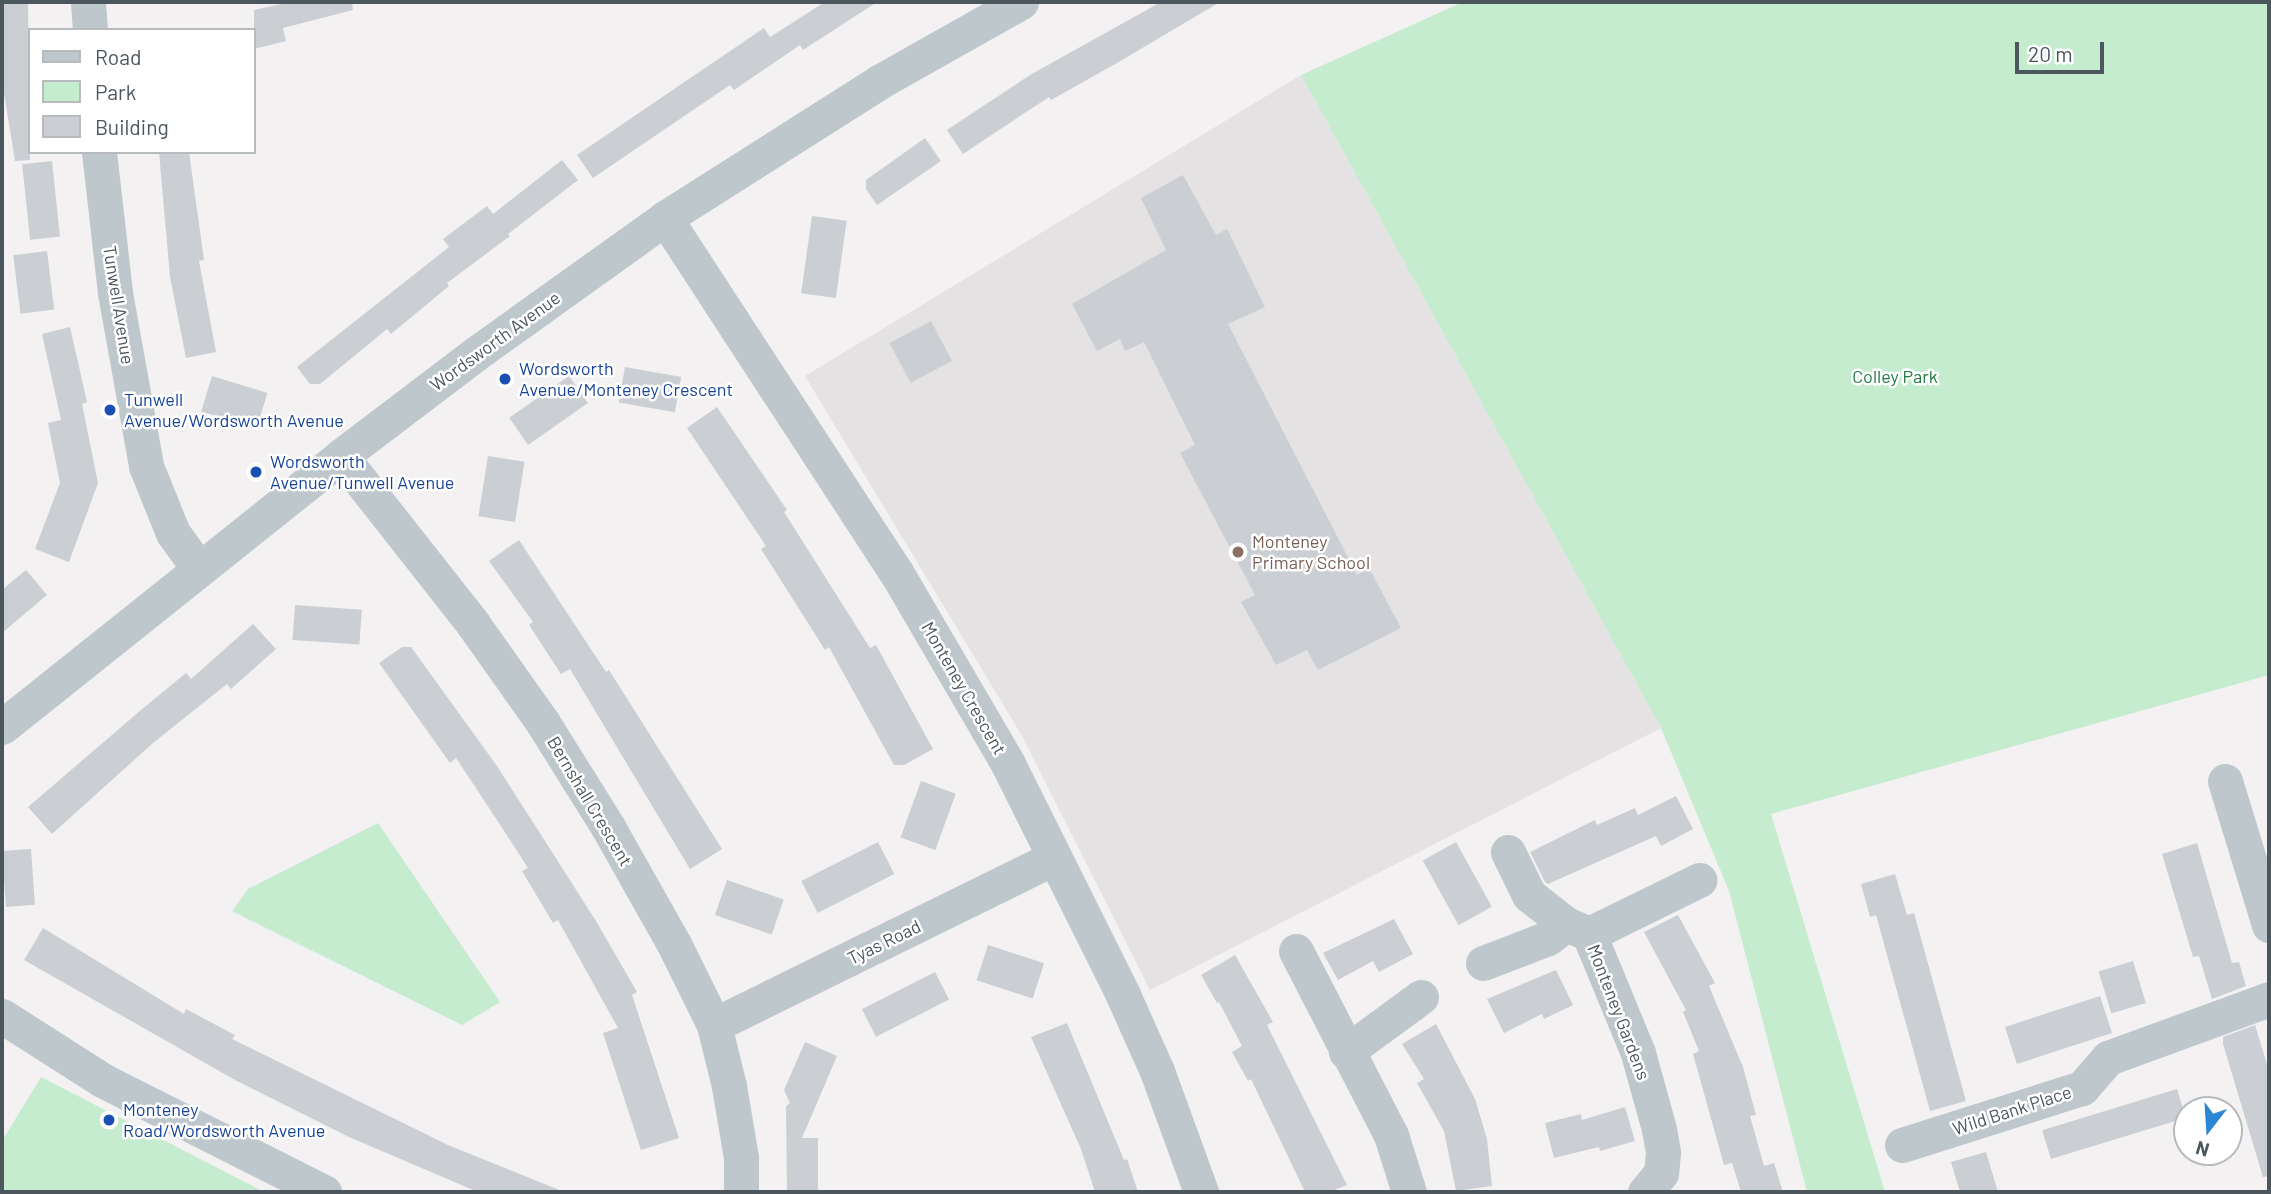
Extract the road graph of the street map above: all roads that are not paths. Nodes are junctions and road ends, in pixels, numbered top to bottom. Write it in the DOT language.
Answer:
graph roads {
  1 [pos="88,2"];
  2 [pos="1021,2"];
  3 [pos="90,28"];
  4 [pos="99,154"];
  5 [pos="665,218"];
  6 [pos="341,456"];
  7 [pos="199,569"];
  8 [pos="2,727"];
  9 [pos="2225,781"];
  10 [pos="1508,852"];
  11 [pos="1054,858"];
  12 [pos="1699,880"];
  13 [pos="2269,925"];
  14 [pos="1578,929"];
  15 [pos="1296,951"];
  16 [pos="1483,963"];
  17 [pos="1421,997"];
  18 [pos="2269,999"];
  19 [pos="2,1016"];
  20 [pos="714,1025"];
  21 [pos="1346,1052"];
  22 [pos="1902,1145"];
  23 [pos="1660,1186"];
  24 [pos="324,1192"];
  25 [pos="741,1192"];
  26 [pos="1201,1192"];
  27 [pos="1409,1192"];
  1 -- 3 [label="street"];
  2 -- 5 [label="street, Wordsworth Avenue"];
  4 -- 7 [label="street, Tunwell Avenue"];
  5 -- 6 [label="street, Wordsworth Avenue"];
  5 -- 11 [label="street, Monteney Crescent"];
  6 -- 7 [label="street, Wordsworth Avenue"];
  6 -- 20 [label="street, Bernshall Crescent"];
  7 -- 8 [label="street, Wordsworth Avenue"];
  9 -- 13 [label="street"];
  10 -- 14 [label="street, Monteney Gardens"];
  11 -- 20 [label="street, Tyas Road"];
  11 -- 26 [label="street, Monteney Crescent"];
  12 -- 14 [label="street, Monteney Gardens"];
  14 -- 16 [label="street, Monteney Gardens"];
  14 -- 23 [label="street, Monteney Gardens"];
  15 -- 21 [label="street"];
  17 -- 21 [label="street"];
  18 -- 22 [label="street, Wild Bank Place"];
  19 -- 24 [label="street"];
  20 -- 25 [label="street, Bernshall Crescent"];
  21 -- 27 [label="street"];
}
